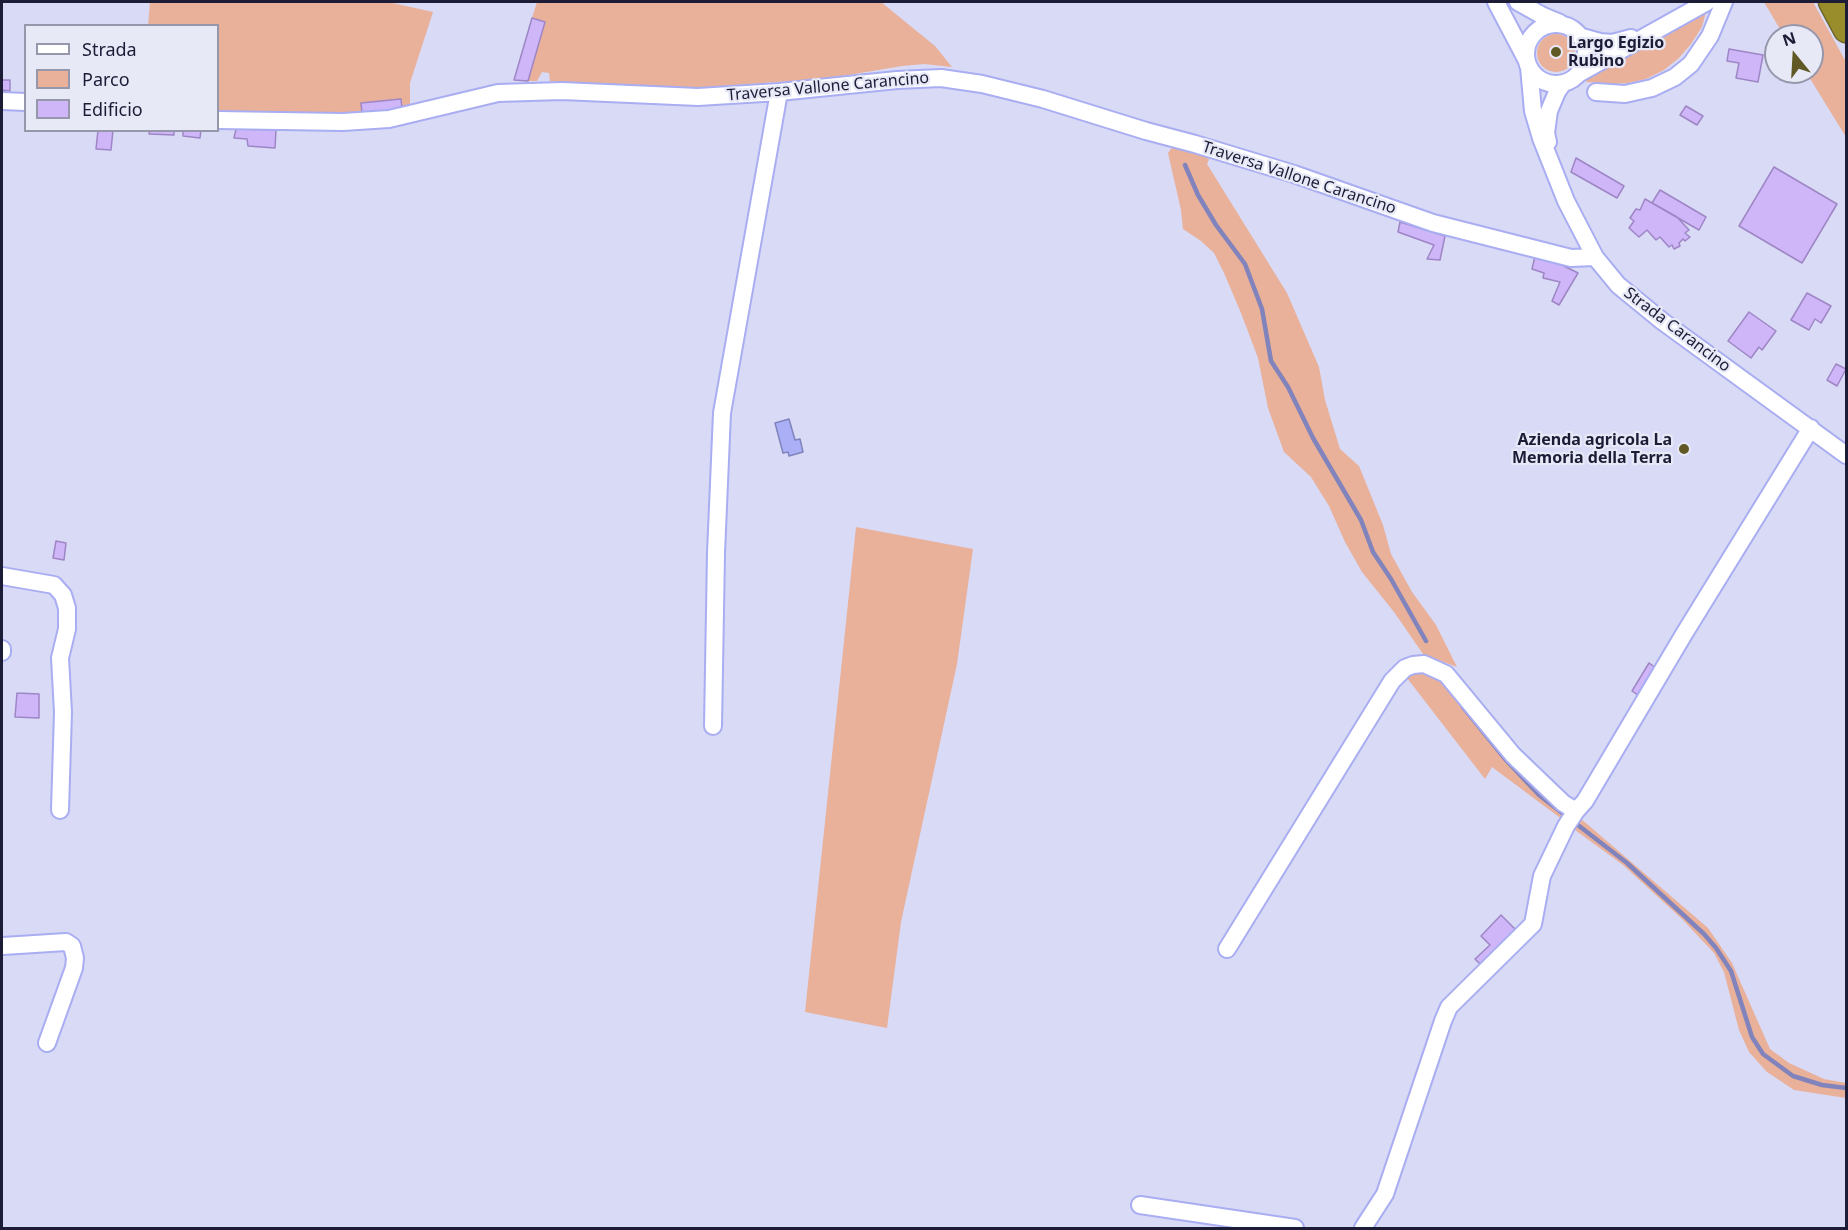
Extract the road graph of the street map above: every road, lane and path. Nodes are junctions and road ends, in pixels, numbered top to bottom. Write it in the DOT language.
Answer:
graph roads {
  1 [pos="1496,2"];
  2 [pos="1518,2"];
  3 [pos="1707,2"];
  4 [pos="1724,2"];
  5 [pos="1831,2"];
  6 [pos="1560,23"];
  7 [pos="1846,30"];
  8 [pos="1652,31"];
  9 [pos="1582,37"];
  10 [pos="1528,64"];
  11 [pos="1578,74"];
  12 [pos="1563,83"];
  13 [pos="779,92"];
  14 [pos="1596,92"];
  15 [pos="2,101"];
  16 [pos="24,102"];
  17 [pos="219,120"];
  18 [pos="1552,166"];
  19 [pos="1595,257"];
  20 [pos="1811,428"];
  21 [pos="1846,455"];
  22 [pos="2,576"];
  23 [pos="713,726"];
  24 [pos="60,810"];
  25 [pos="1576,811"];
  26 [pos="2,942"];
  27 [pos="1227,949"];
  28 [pos="47,1043"];
  29 [pos="1140,1205"];
  30 [pos="1295,1228"];
  31 [pos="1363,1228"];
  1 -- 10 [label="street"];
  2 -- 6 [label="street"];
  3 -- 8 [label="street"];
  4 -- 14 [label="street"];
  5 -- 7 [label="highway"];
  6 -- 9 [label="street"];
  6 -- 10 [label="street"];
  8 -- 9 [label="street"];
  8 -- 11 [label="street"];
  9 -- 11 [label="street"];
  10 -- 12 [label="street"];
  10 -- 18 [label="street"];
  11 -- 12 [label="street"];
  12 -- 18 [label="street"];
  13 -- 17 [label="street, Traversa Vallone Carancino"];
  13 -- 19 [label="street, Traversa Vallone Carancino"];
  13 -- 23 [label="street"];
  15 -- 16 [label="street"];
  18 -- 19 [label="street, Strada Carancino"];
  19 -- 20 [label="street, Strada Carancino"];
  20 -- 21 [label="street, Strada Carancino"];
  20 -- 25 [label="street"];
  22 -- 24 [label="street"];
  25 -- 27 [label="street"];
  25 -- 31 [label="street"];
  26 -- 28 [label="street"];
  29 -- 30 [label="street"];
}
